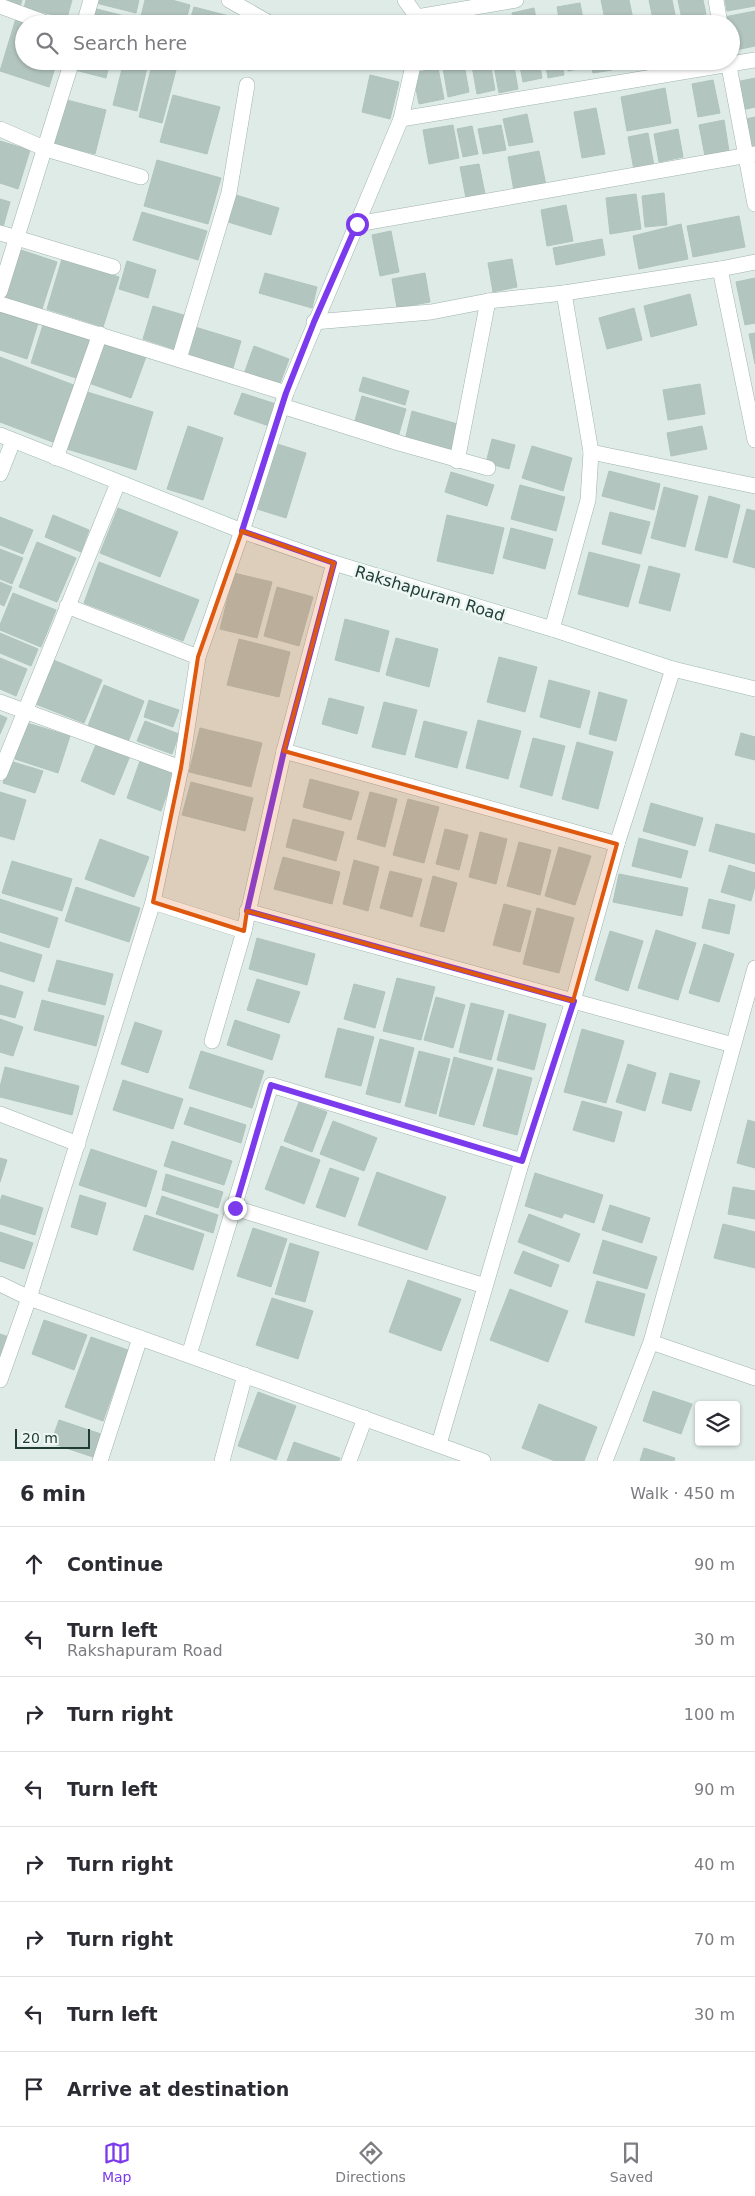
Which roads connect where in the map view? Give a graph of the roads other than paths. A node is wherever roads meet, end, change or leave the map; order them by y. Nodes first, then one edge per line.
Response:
1 (91, 0) edge
2 (229, 0) edge
3 (406, 0) edge
4 (516, 0) edge
5 (716, 0) edge
6 (0, 6) edge
7 (24, 15) edge
8 (87, 15) edge
9 (255, 15) edge
10 (414, 15) edge
11 (442, 15) edge
12 (718, 15) edge
13 (755, 60) edge
14 (740, 61) edge
15 (69, 70) edge
16 (409, 70) edge
17 (683, 70) edge
18 (730, 70) edge
19 (247, 85) dead end
20 (400, 120) junction
21 (0, 129) edge
22 (46, 149) junction
23 (750, 155) edge
24 (141, 177) dead end
25 (755, 204) edge
26 (357, 224) junction
27 (0, 233) edge
28 (18, 238) junction
29 (755, 262) edge
30 (113, 267) dead end
31 (720, 269) junction
32 (0, 290) edge
33 (564, 293) junction
34 (488, 301) junction
35 (0, 304) edge
36 (314, 322) junction
37 (100, 334) junction
38 (179, 360) junction
39 (284, 399) junction
40 (754, 432) edge
41 (7, 438) edge
42 (591, 452) junction
43 (56, 458) junction
44 (457, 460) junction
45 (488, 468) dead end
46 (0, 474) edge
47 (118, 483) junction
48 (755, 486) edge
49 (242, 531) junction
50 (334, 563) junction
51 (67, 606) junction
52 (552, 629) junction
53 (198, 657) junction
54 (673, 669) junction
55 (755, 689) edge
56 (0, 702) edge
57 (24, 712) junction
58 (284, 751) junction
59 (181, 768) junction
60 (0, 773) edge
61 (616, 844) junction
62 (152, 902) junction
63 (247, 911) junction
64 (244, 931) junction
65 (755, 968) edge
66 (574, 1001) junction
67 (212, 1041) dead end
68 (733, 1045) junction
69 (0, 1114) edge
70 (78, 1144) junction
71 (522, 1161) junction
72 (235, 1208) junction
73 (0, 1284) edge
74 (485, 1286) junction
75 (30, 1298) junction
76 (140, 1338) junction
77 (651, 1342) junction
78 (189, 1355) junction
79 (245, 1375) junction
80 (755, 1378) edge
81 (0, 1380) edge
82 (365, 1418) junction
83 (439, 1444) junction
84 (100, 1461) edge
85 (222, 1461) edge
86 (348, 1461) edge
87 (483, 1461) edge
88 (605, 1461) edge

1 - 8 street
2 - 9 street
3 - 10 street
4 - 11 street
5 - 12 street
6 - 7 street
13 - 14 street
15 - 22 street
16 - 20 street
17 - 20 street
18 - 23 street
19 - 38 street
20 - 26 street
21 - 22 street
22 - 24 street
22 - 28 street
23 - 25 street
23 - 26 street
26 - 36 street
27 - 28 street
28 - 30 street
28 - 32 street
29 - 31 street
31 - 33 street
31 - 40 street
33 - 34 street
33 - 42 street
34 - 36 street
34 - 44 street
35 - 37 street
36 - 39 street
37 - 38 street
37 - 43 street
38 - 39 street
39 - 44 street
39 - 49 street
41 - 43 street, Rakshapuram Road
41 - 46 street
42 - 48 street
42 - 52 street
43 - 47 street, Rakshapuram Road
44 - 45 street
47 - 49 street, Rakshapuram Road
47 - 51 street
49 - 50 street, Rakshapuram Road
49 - 53 street
50 - 52 street, Rakshapuram Road
50 - 58 street
51 - 53 street
51 - 57 street
52 - 54 street, Rakshapuram Road
53 - 59 street
54 - 55 street, Rakshapuram Road
54 - 61 street
56 - 57 street
57 - 59 street
57 - 60 street
58 - 61 street
58 - 63 street
59 - 62 street
61 - 66 street
62 - 64 street
62 - 70 street
63 - 64 street
63 - 66 street
64 - 67 street
65 - 68 street
66 - 68 street
66 - 71 street
68 - 77 street
69 - 70 street
70 - 75 street
71 - 72 street
71 - 74 street
72 - 74 street
72 - 78 street
73 - 75 street
74 - 83 street
75 - 76 street
75 - 81 street
76 - 78 street
76 - 84 street
77 - 80 street
77 - 88 street
78 - 79 street
79 - 82 street
79 - 85 street
82 - 83 street
82 - 86 street
83 - 87 street

